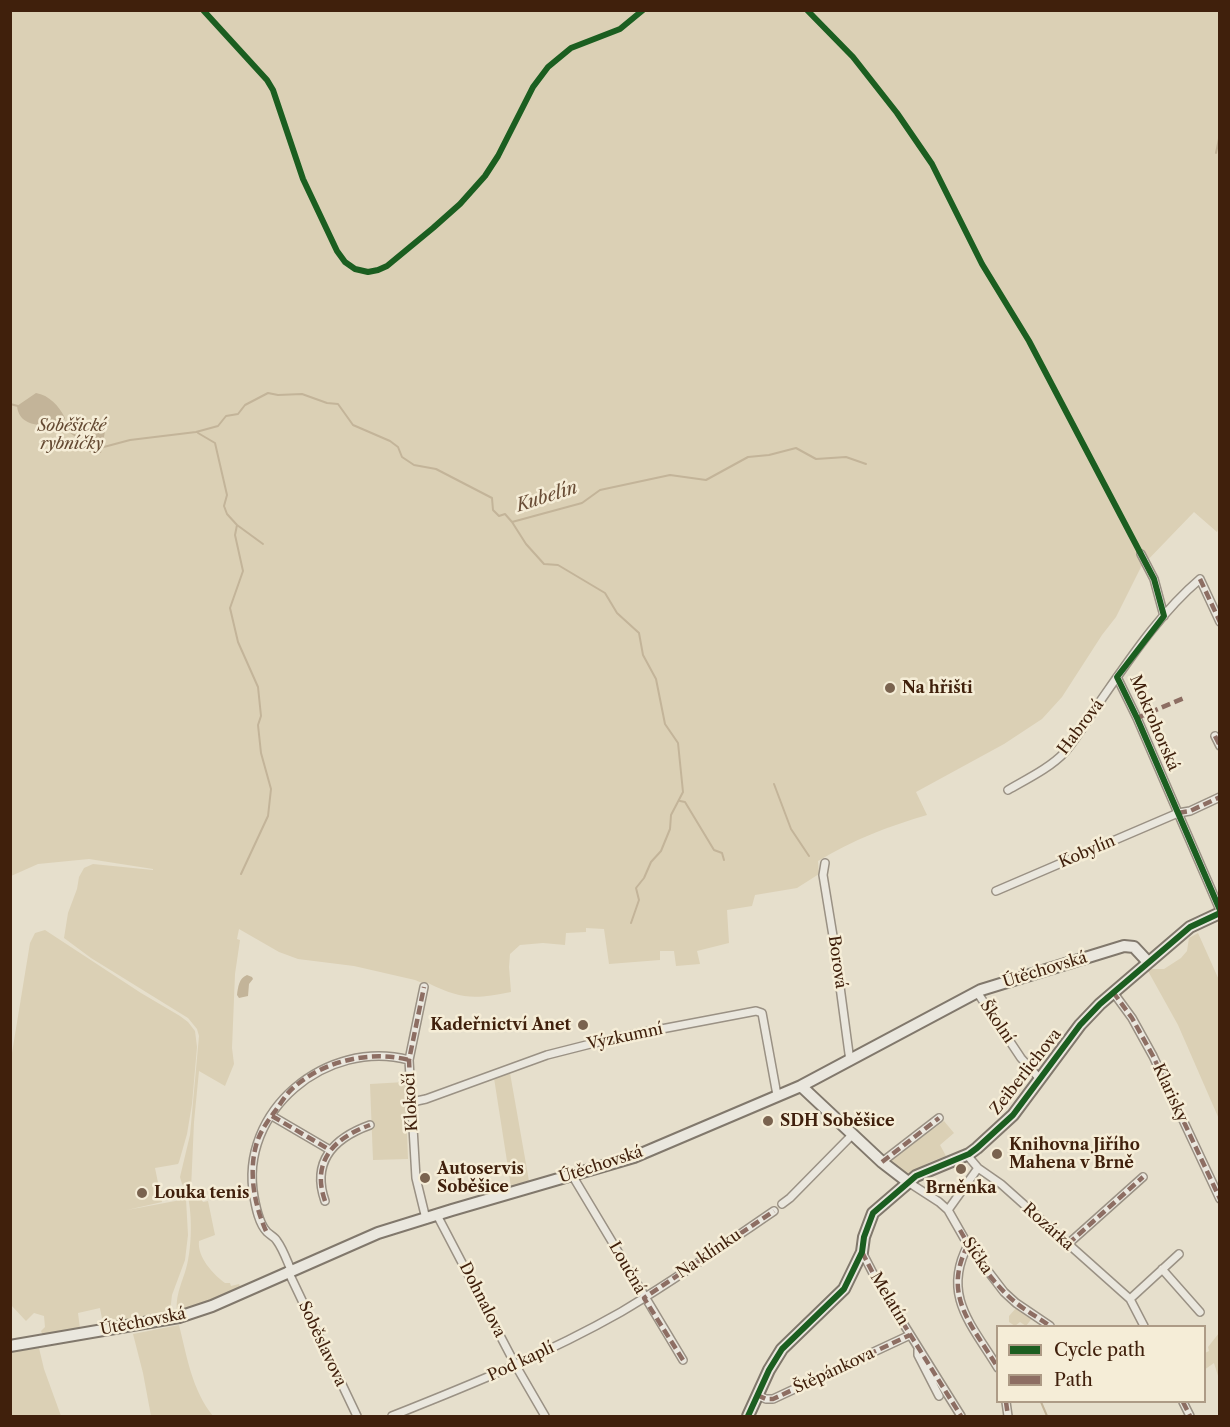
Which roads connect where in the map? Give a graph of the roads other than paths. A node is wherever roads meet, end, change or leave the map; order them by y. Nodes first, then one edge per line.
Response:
1 (1141, 554) dead end
2 (1164, 616) junction
3 (1220, 622) edge
4 (1117, 677) junction
5 (1215, 736) dead end
6 (1220, 746) edge
7 (1008, 790) dead end
8 (1220, 798) edge
9 (1178, 813) junction
10 (825, 863) dead end
11 (996, 891) dead end
12 (1220, 911) edge
13 (1148, 962) junction
14 (424, 987) dead end
15 (977, 992) junction
16 (1113, 992) junction
17 (409, 1060) junction
18 (850, 1061) junction
19 (1040, 1078) junction
20 (801, 1086) junction
21 (777, 1095) junction
22 (412, 1102) junction
23 (272, 1116) junction
24 (939, 1118) dead end
25 (370, 1125) dead end
26 (852, 1135) junction
27 (330, 1150) junction
28 (967, 1155) junction
29 (882, 1162) junction
30 (978, 1168) junction
31 (572, 1175) junction
32 (1143, 1177) dead end
33 (908, 1182) junction
34 (1220, 1199) edge
35 (325, 1201) dead end
36 (782, 1204) dead end
37 (774, 1210) dead end
38 (948, 1210) junction
39 (437, 1215) junction
40 (426, 1219) junction
41 (1068, 1244) junction
42 (968, 1245) junction
43 (862, 1252) junction
44 (1179, 1254) dead end
45 (1162, 1269) junction
46 (289, 1270) junction
47 (644, 1298) junction
48 (1130, 1299) junction
49 (1200, 1312) dead end
50 (1049, 1325) edge
51 (1143, 1325) edge
52 (910, 1335) junction
53 (10, 1346) edge
54 (918, 1346) junction
55 (683, 1360) dead end
56 (996, 1365) edge
57 (516, 1366) junction
58 (757, 1395) junction
59 (939, 1396) dead end
60 (357, 1416) edge
61 (392, 1416) edge
62 (545, 1416) edge
63 (748, 1416) edge
64 (961, 1416) edge

1 - 2 street
2 - 3 street, Mokrohorská
2 - 4 street, Mokrohorská
4 - 7 street, Habrová
4 - 9 street, Mokrohorská
5 - 6 street
8 - 9 street, Kobylín
9 - 11 street, Kobylín
9 - 12 street, Mokrohorská
10 - 18 street, Borová
12 - 13 street, Zeiberlichova
13 - 15 street, Útěchovská
13 - 16 street, Zeiberlichova
14 - 17 street, Klokočí
15 - 18 street, Útěchovská
15 - 19 street, Školní
16 - 19 street, Zeiberlichova
16 - 34 street, Klarisky
17 - 22 street, Klokočí
17 - 23 street, Soběslavova
18 - 20 street, Útěchovská
19 - 28 street, Zeiberlichova
20 - 21 street, Útěchovská
20 - 26 street
21 - 22 street, Výzkumní
21 - 31 street, Útěchovská
22 - 40 street, Klokočí
23 - 27 street
23 - 46 street, Soběslavova
24 - 29 street
25 - 27 street
26 - 29 street
26 - 36 street
27 - 35 street
28 - 30 street, Rozárka
28 - 33 street, Zeiberlichova
29 - 33 street
30 - 38 street
30 - 41 street, Rozárka
31 - 39 street, Útěchovská
31 - 47 street, Loučná
32 - 41 street
33 - 38 street, Síčka
33 - 43 street, Zeiberlichova
37 - 47 street, Na klínku
38 - 42 street, Síčka
39 - 40 street, Útěchovská
39 - 57 street, Dohnalova
40 - 46 street, Útěchovská
41 - 48 street, Rozárka
42 - 50 street, Síčka
42 - 56 street
43 - 52 street, Melatín
43 - 58 street, Zeiberlichova
44 - 45 street
45 - 48 street
45 - 49 street
46 - 53 street, Útěchovská
46 - 60 street, Soběslavova
47 - 55 street, Loučná
47 - 57 street, Pod kaplí
48 - 51 street, Rozárka
52 - 54 street, Melatín
52 - 58 street, Štěpánkova
54 - 59 street, Melatín
54 - 64 street, Melatín
57 - 61 street, Pod kaplí
57 - 62 street, Dohnalova
58 - 63 street, Zeiberlichova

